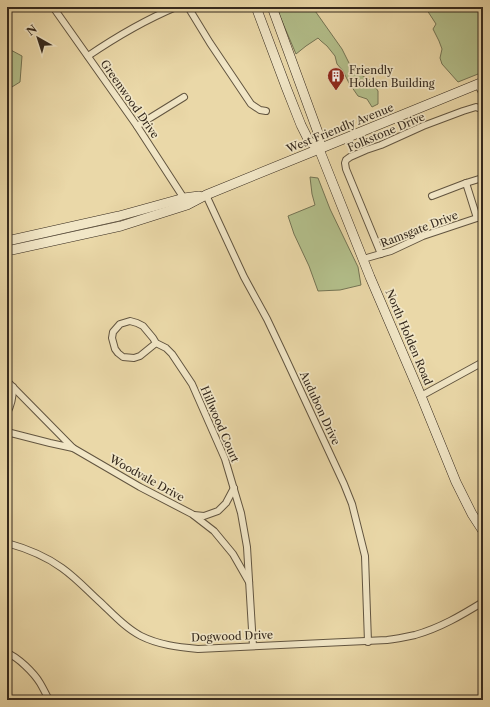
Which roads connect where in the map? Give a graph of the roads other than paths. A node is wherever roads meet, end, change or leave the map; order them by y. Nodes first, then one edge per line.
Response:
1 (53, 7) edge
2 (174, 7) edge
3 (188, 7) edge
4 (256, 7) edge
5 (272, 7) edge
6 (88, 56) junction
7 (480, 84) edge
8 (483, 94) edge
9 (184, 98) dead end
10 (266, 111) dead end
11 (483, 111) edge
12 (137, 126) junction
13 (319, 149) junction
14 (479, 179) dead end
15 (466, 183) junction
16 (206, 195) junction
17 (432, 196) dead end
18 (186, 202) junction
19 (480, 217) edge
20 (7, 241) edge
21 (7, 251) edge
22 (381, 254) junction
23 (363, 259) junction
24 (156, 343) junction
25 (483, 362) edge
26 (7, 381) edge
27 (13, 387) junction
28 (421, 396) junction
29 (7, 413) edge
30 (7, 432) edge
31 (73, 448) junction
32 (234, 488) junction
33 (192, 514) junction
34 (483, 531) edge
35 (7, 543) edge
36 (249, 583) junction
37 (483, 602) edge
38 (368, 642) junction
39 (253, 646) junction
40 (7, 653) edge
41 (49, 700) edge

1 - 6 street, Greenwood Drive
2 - 6 street
3 - 10 street
4 - 13 main road, North Holden Road
5 - 13 main road, North Holden Road
6 - 12 street, Greenwood Drive
7 - 8 street
7 - 13 main road, West Friendly Avenue
9 - 12 street
11 - 22 street, Folkstone Drive
12 - 18 street, Greenwood Drive
13 - 16 main road, West Friendly Avenue
13 - 23 main road, North Holden Road
14 - 15 street
15 - 17 street
15 - 19 street
16 - 18 main road, West Friendly Avenue
16 - 38 street, Audubon Drive
18 - 20 main road, West Friendly Avenue
18 - 21 main road, West Friendly Avenue
19 - 22 street, Ramsgate Drive
22 - 23 street, Ramsgate Drive
23 - 28 main road, North Holden Road
24 - 24 street, Hillwood Court
24 - 32 street, Hillwood Court
25 - 28 street
26 - 27 street
27 - 29 street
27 - 31 street
28 - 34 main road, North Holden Road
30 - 31 street, Woodvale Drive
31 - 33 street, Woodvale Drive
32 - 33 street
32 - 36 street, Hillwood Court
33 - 36 street, Woodvale Drive
35 - 39 street, Dogwood Drive
36 - 39 street, Hillwood Court
37 - 38 street, Dogwood Drive
38 - 39 street, Dogwood Drive
40 - 41 street

